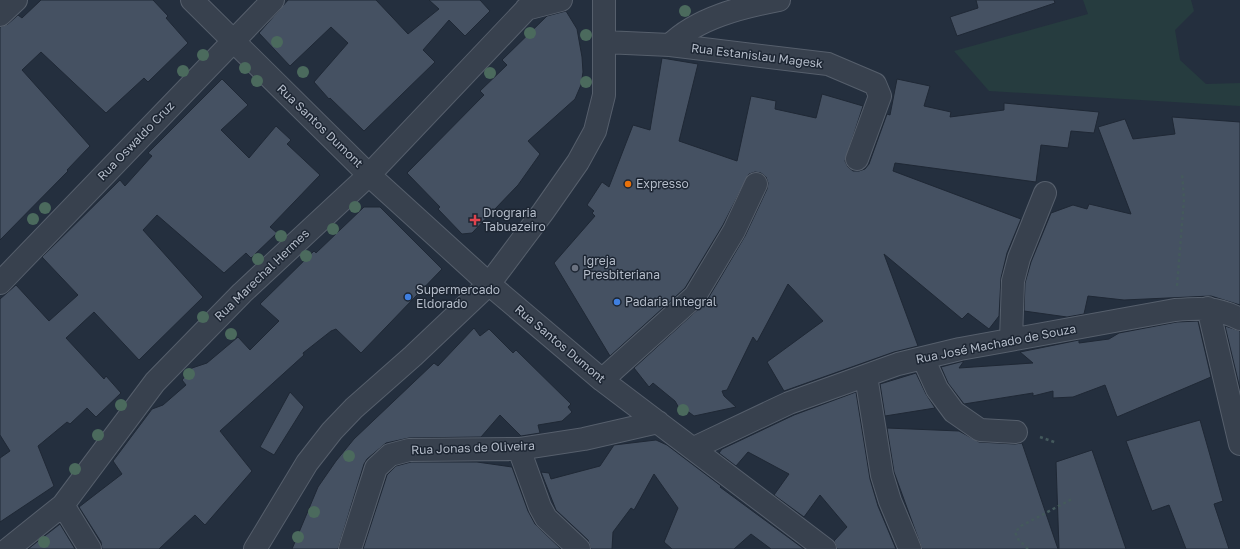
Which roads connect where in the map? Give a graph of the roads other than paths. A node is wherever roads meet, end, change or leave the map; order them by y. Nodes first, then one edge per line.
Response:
1 (16, 0) edge
2 (192, 0) edge
3 (273, 0) edge
4 (561, 0) edge
5 (604, 0) edge
6 (779, 0) edge
7 (531, 4) edge
8 (0, 15) edge
9 (232, 41) junction
10 (604, 42) junction
11 (670, 45) junction
12 (857, 159) dead end
13 (369, 175) junction
14 (756, 184) dead end
15 (1045, 193) dead end
16 (0, 283) edge
17 (489, 284) junction
18 (1208, 308) junction
19 (1240, 319) edge
20 (1011, 339) junction
21 (923, 358) junction
22 (866, 376) junction
23 (602, 380) junction
24 (658, 422) junction
25 (1016, 432) dead end
26 (1240, 444) edge
27 (519, 448) junction
28 (694, 448) junction
29 (63, 505) junction
30 (8, 549) edge
31 (90, 549) edge
32 (255, 549) edge
33 (350, 549) edge
34 (579, 549) edge
35 (825, 549) edge
36 (910, 549) edge

1 - 8 street
2 - 9 street, Rua Santos Dumont
3 - 9 street, Rua Oswaldo Cruz
4 - 7 street, Rua Marechal Hermes
5 - 10 street
6 - 11 street
7 - 13 street, Rua Marechal Hermes
9 - 13 street, Rua Santos Dumont
9 - 16 street, Rua Oswaldo Cruz
10 - 11 street, Rua Estanislau Magesk
10 - 17 street
11 - 12 street, Rua Estanislau Magesk
13 - 17 street, Rua Santos Dumont
13 - 29 street, Rua Marechal Hermes
14 - 23 street
15 - 20 street
17 - 23 street, Rua Santos Dumont
17 - 32 street
18 - 19 street, Rua José Machado de Souza
18 - 20 street, Rua José Machado de Souza
18 - 26 street
20 - 21 street, Rua José Machado de Souza
21 - 22 street, Rua José Machado de Souza
21 - 25 street
22 - 28 street, Rua José Machado de Souza
22 - 36 street
23 - 24 street, Rua Santos Dumont
24 - 27 street, Rua Jonas de Oliveira
24 - 28 street, Rua Santos Dumont
27 - 33 street, Rua Jonas de Oliveira
27 - 34 street
28 - 35 street, Rua Santos Dumont
29 - 30 street, Rua Marechal Hermes
29 - 31 street

